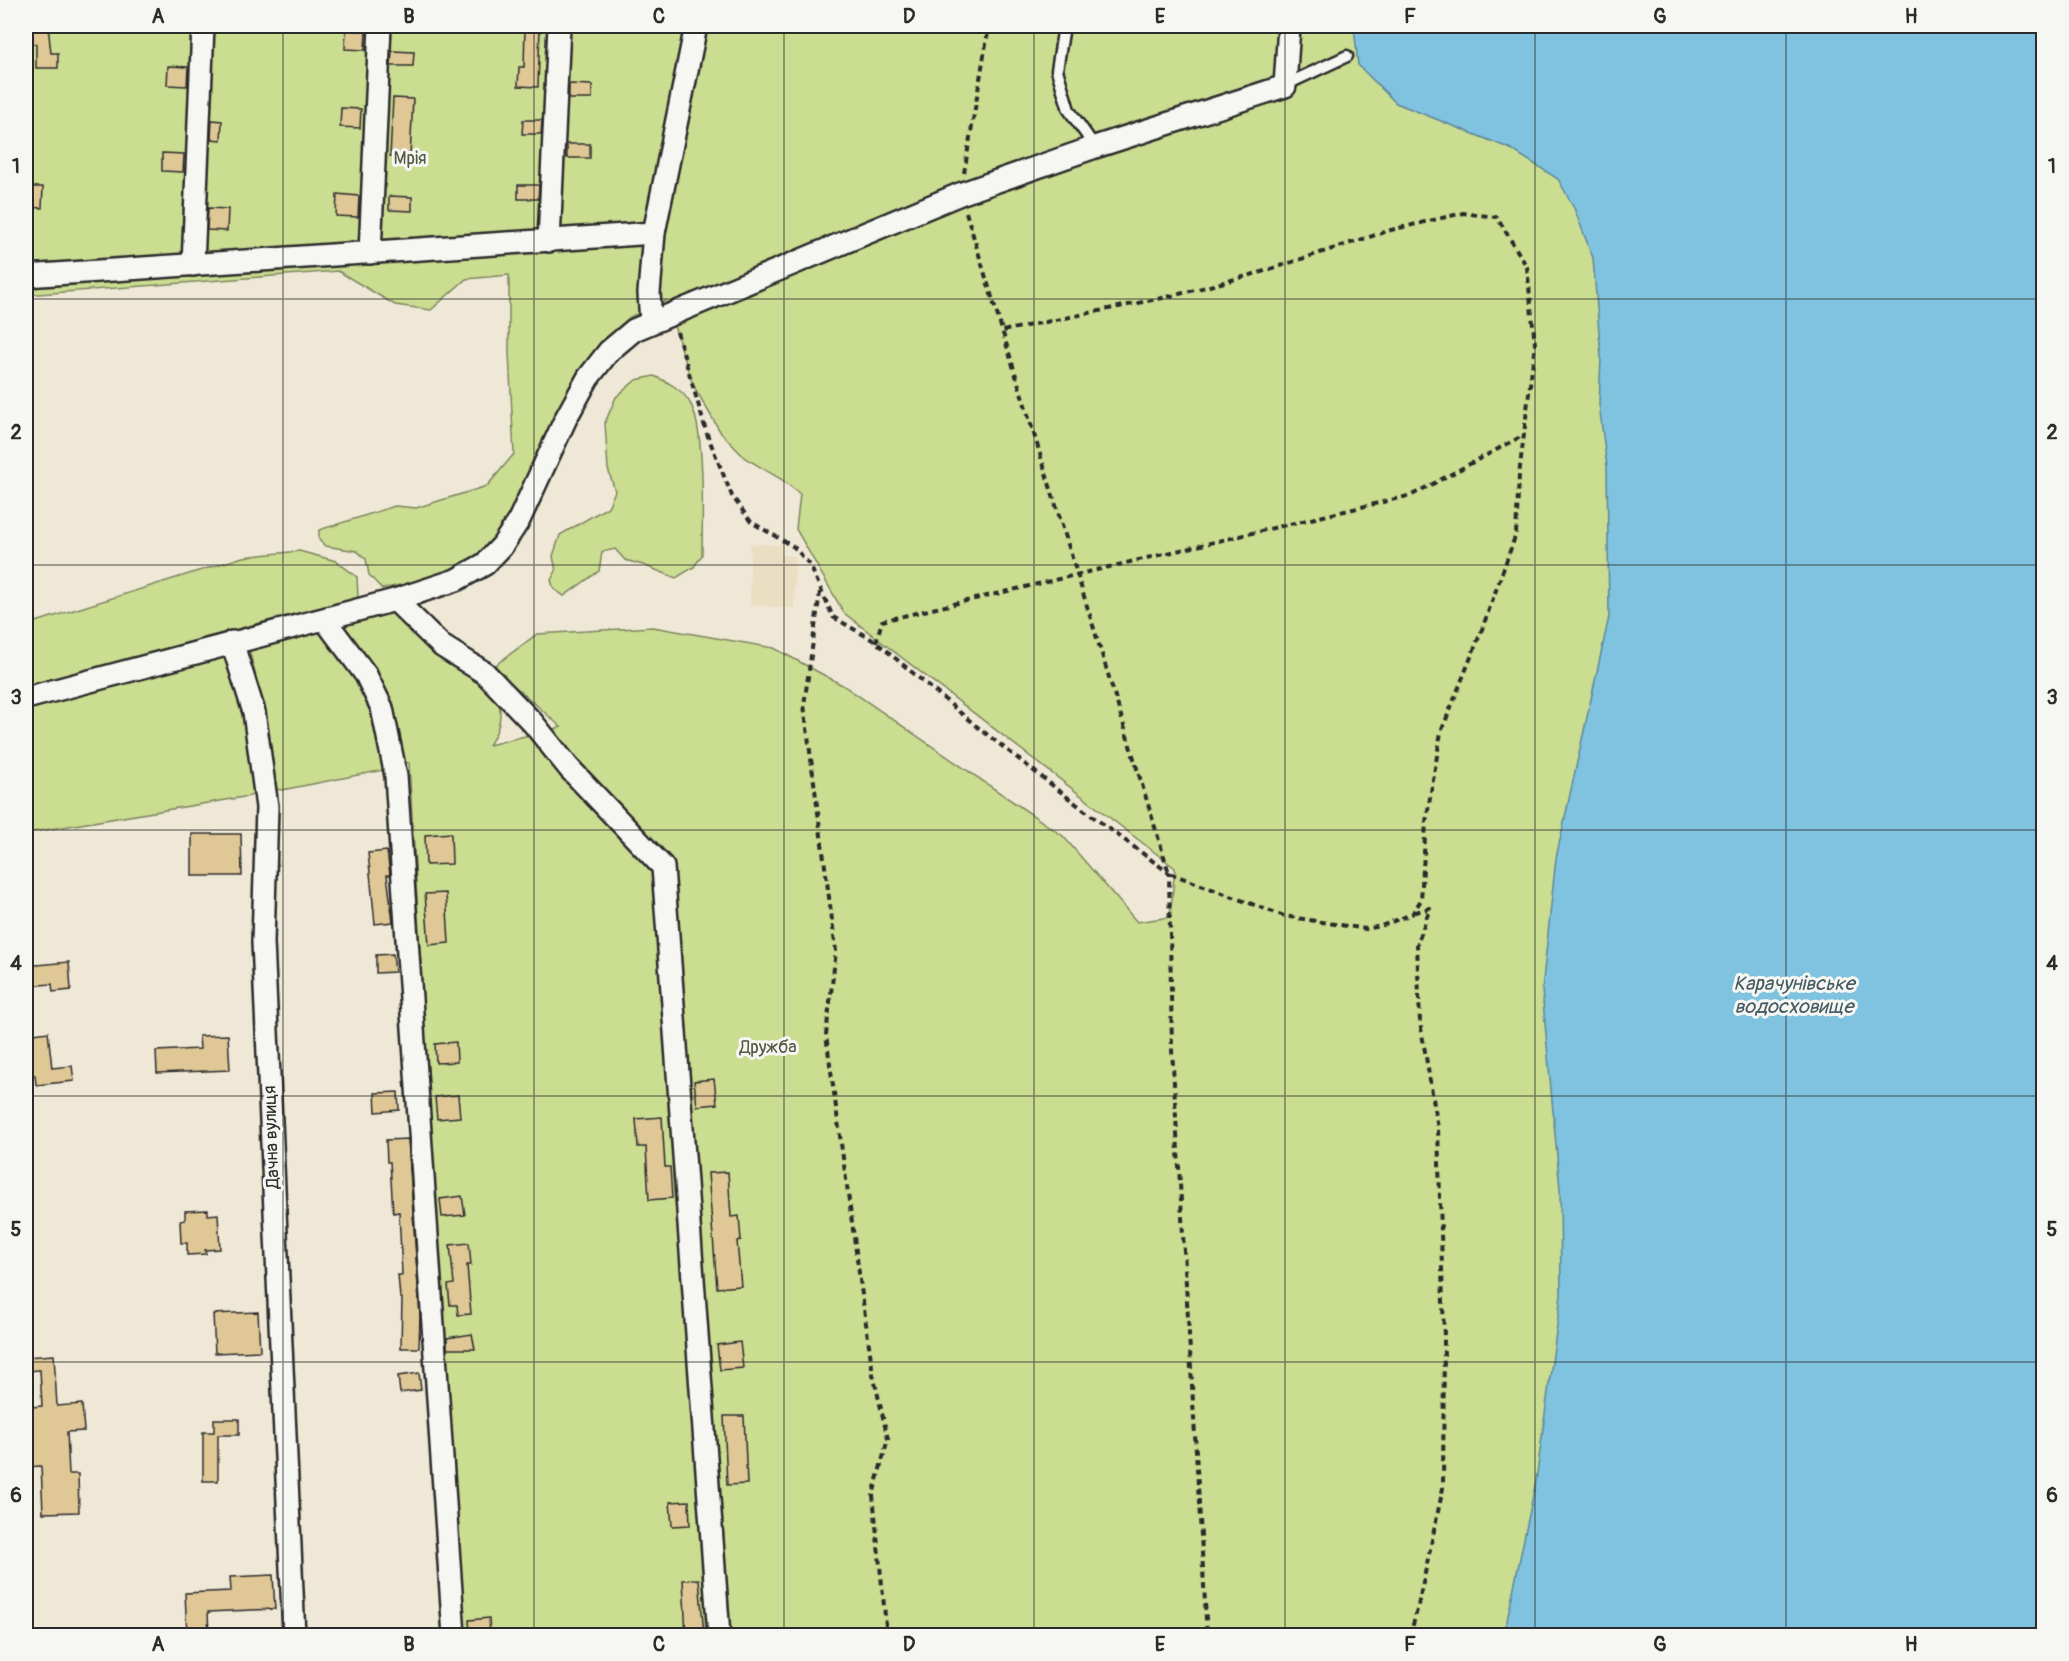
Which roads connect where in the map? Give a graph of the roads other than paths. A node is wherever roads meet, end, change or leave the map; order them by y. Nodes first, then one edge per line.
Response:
1 (203, 26) edge
2 (380, 26) edge
3 (559, 26) edge
4 (696, 26) edge
5 (1065, 26) edge
6 (1289, 26) edge
7 (1347, 56) dead end
8 (1285, 86) junction
9 (1095, 147) junction
10 (654, 233) junction
11 (549, 241) junction
12 (370, 253) junction
13 (193, 265) junction
14 (26, 276) edge
15 (651, 322) junction
16 (395, 600) junction
17 (325, 620) junction
18 (232, 642) junction
19 (26, 698) edge
20 (294, 1635) edge
21 (454, 1635) edge
22 (719, 1635) edge

1 - 13 street
2 - 12 street
3 - 11 street
4 - 10 street
5 - 9 lane
6 - 8 street
7 - 8 lane
8 - 9 street
9 - 15 street
10 - 11 street
10 - 15 street
11 - 12 street
12 - 13 street
13 - 14 street
15 - 16 street
16 - 17 street
16 - 22 street
17 - 18 street
17 - 21 street
18 - 19 street
18 - 20 street, Дачна вулиця

